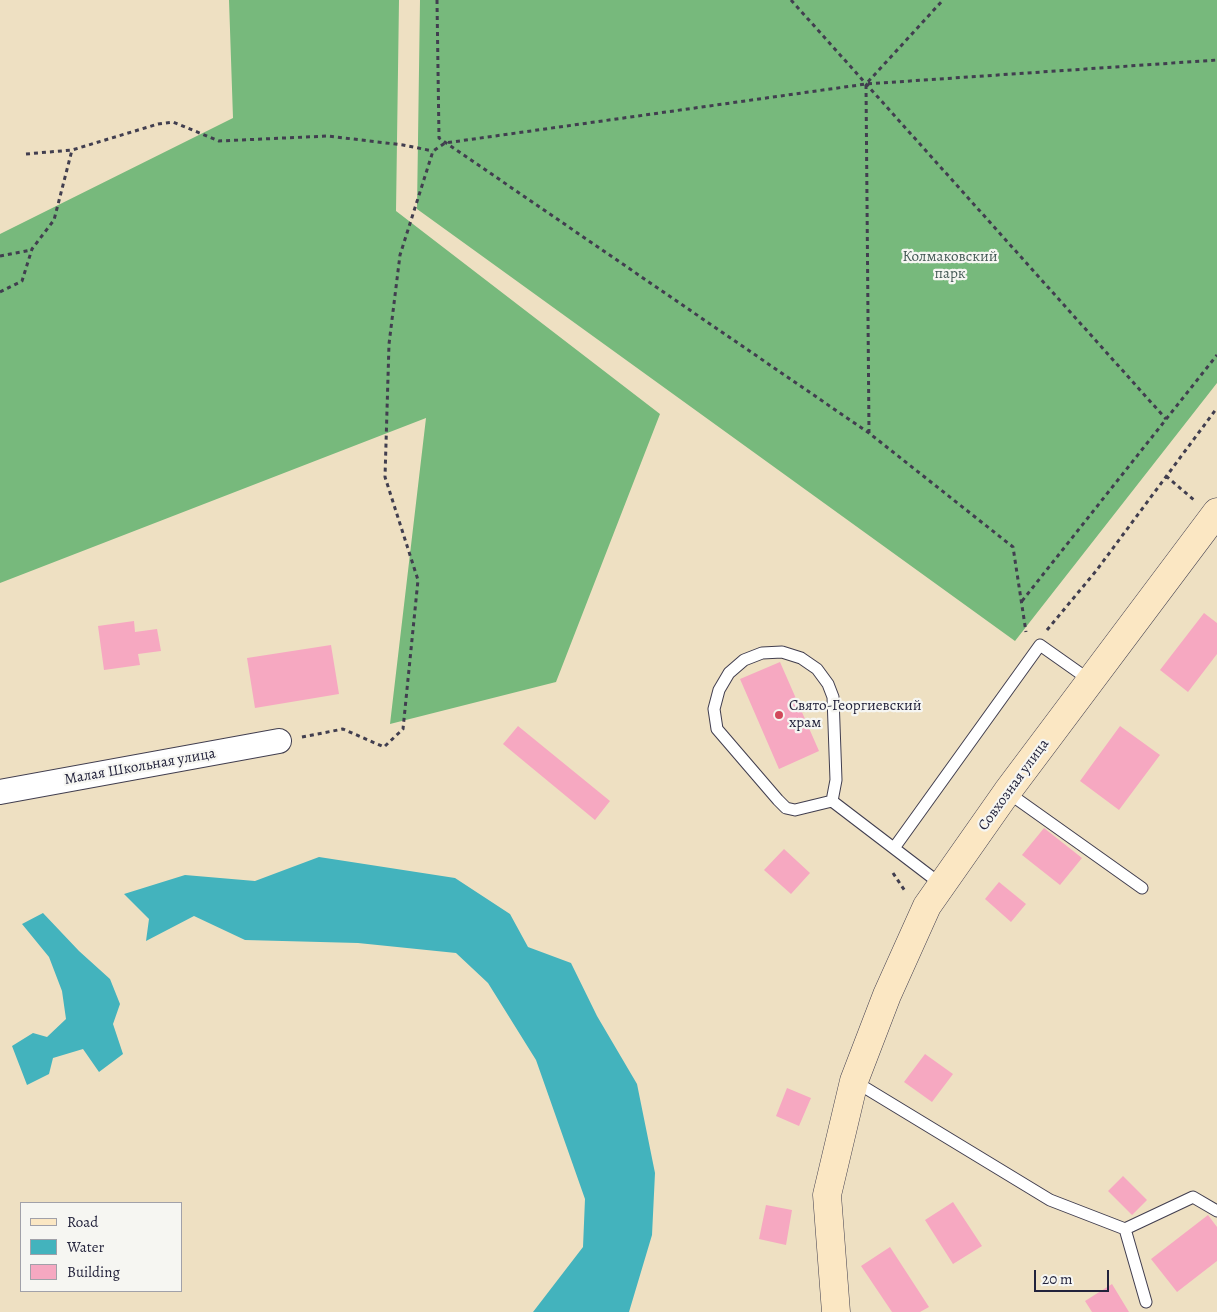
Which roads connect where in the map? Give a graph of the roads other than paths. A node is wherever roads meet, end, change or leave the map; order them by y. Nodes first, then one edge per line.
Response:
1 (1213, 525) edge
2 (1091, 681) junction
3 (279, 741) road end
4 (0, 792) edge
5 (1008, 792) junction
6 (832, 801) junction
7 (894, 848) junction
8 (942, 885) junction
9 (1142, 888) dead end
10 (854, 1081) junction
11 (1217, 1211) edge
12 (1125, 1230) junction
13 (1146, 1302) dead end
14 (836, 1312) edge

1 - 2 street, Совхозная улица
2 - 5 street, Совхозная улица
2 - 7 lane
3 - 4 street, Малая Школьная улица
5 - 8 street, Совхозная улица
5 - 9 lane
6 - 6 lane
6 - 7 lane
7 - 8 lane
8 - 10 street, Совхозная улица
10 - 12 lane
10 - 14 street, Совхозная улица
11 - 12 lane
12 - 13 lane

